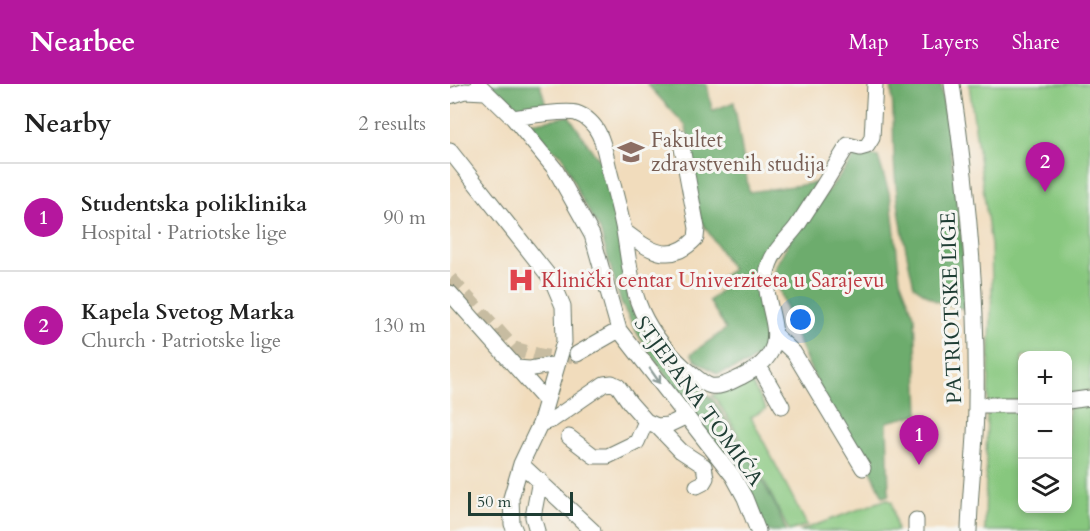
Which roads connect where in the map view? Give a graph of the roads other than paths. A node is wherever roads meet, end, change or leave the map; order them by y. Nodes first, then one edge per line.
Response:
1 (875, 84) edge
2 (952, 84) edge
3 (481, 88) edge
4 (450, 96) edge
5 (513, 118) junction
6 (680, 137) dead end
7 (450, 151) edge
8 (466, 172) junction
9 (450, 175) edge
10 (624, 231) junction
11 (450, 293) edge
12 (619, 330) junction
13 (776, 335) junction
14 (577, 354) tunnel mouth
15 (556, 364) junction
16 (759, 366) junction
17 (517, 368) junction
18 (1090, 398) edge
19 (1072, 400) edge
20 (546, 401) junction
21 (976, 405) junction
22 (1018, 405) edge
23 (782, 406) dead end
24 (687, 416) junction
25 (652, 423) junction
26 (540, 424) junction
27 (569, 437) dead end
28 (521, 464) junction
29 (863, 468) dead end
30 (540, 480) junction
31 (697, 486) dead end
32 (515, 531) edge
33 (537, 531) edge
34 (593, 531) edge
35 (758, 531) edge
36 (969, 531) edge

1 - 13 street
2 - 21 street, PATRIOTSKE LIGE
3 - 4 street
3 - 5 street, STJEPANA TOMIĆA
5 - 10 street
5 - 12 street, STJEPANA TOMIĆA
6 - 10 street
7 - 8 street
8 - 9 street
8 - 15 street
10 - 16 street
11 - 17 street
12 - 14 street
12 -> 24 street, STJEPANA TOMIĆA
13 - 16 street
13 - 29 street
15 - 17 street
15 - 20 street
16 - 23 street
17 - 20 street
18 - 19 street
20 - 26 street
21 - 22 street
21 - 36 street, PATRIOTSKE LIGE
24 - 25 street
24 - 35 street, STJEPANA TOMIĆA
25 - 26 street
25 - 27 street
25 - 31 street
26 - 28 street
28 - 30 street
28 - 32 street
30 - 33 street
30 - 34 street

